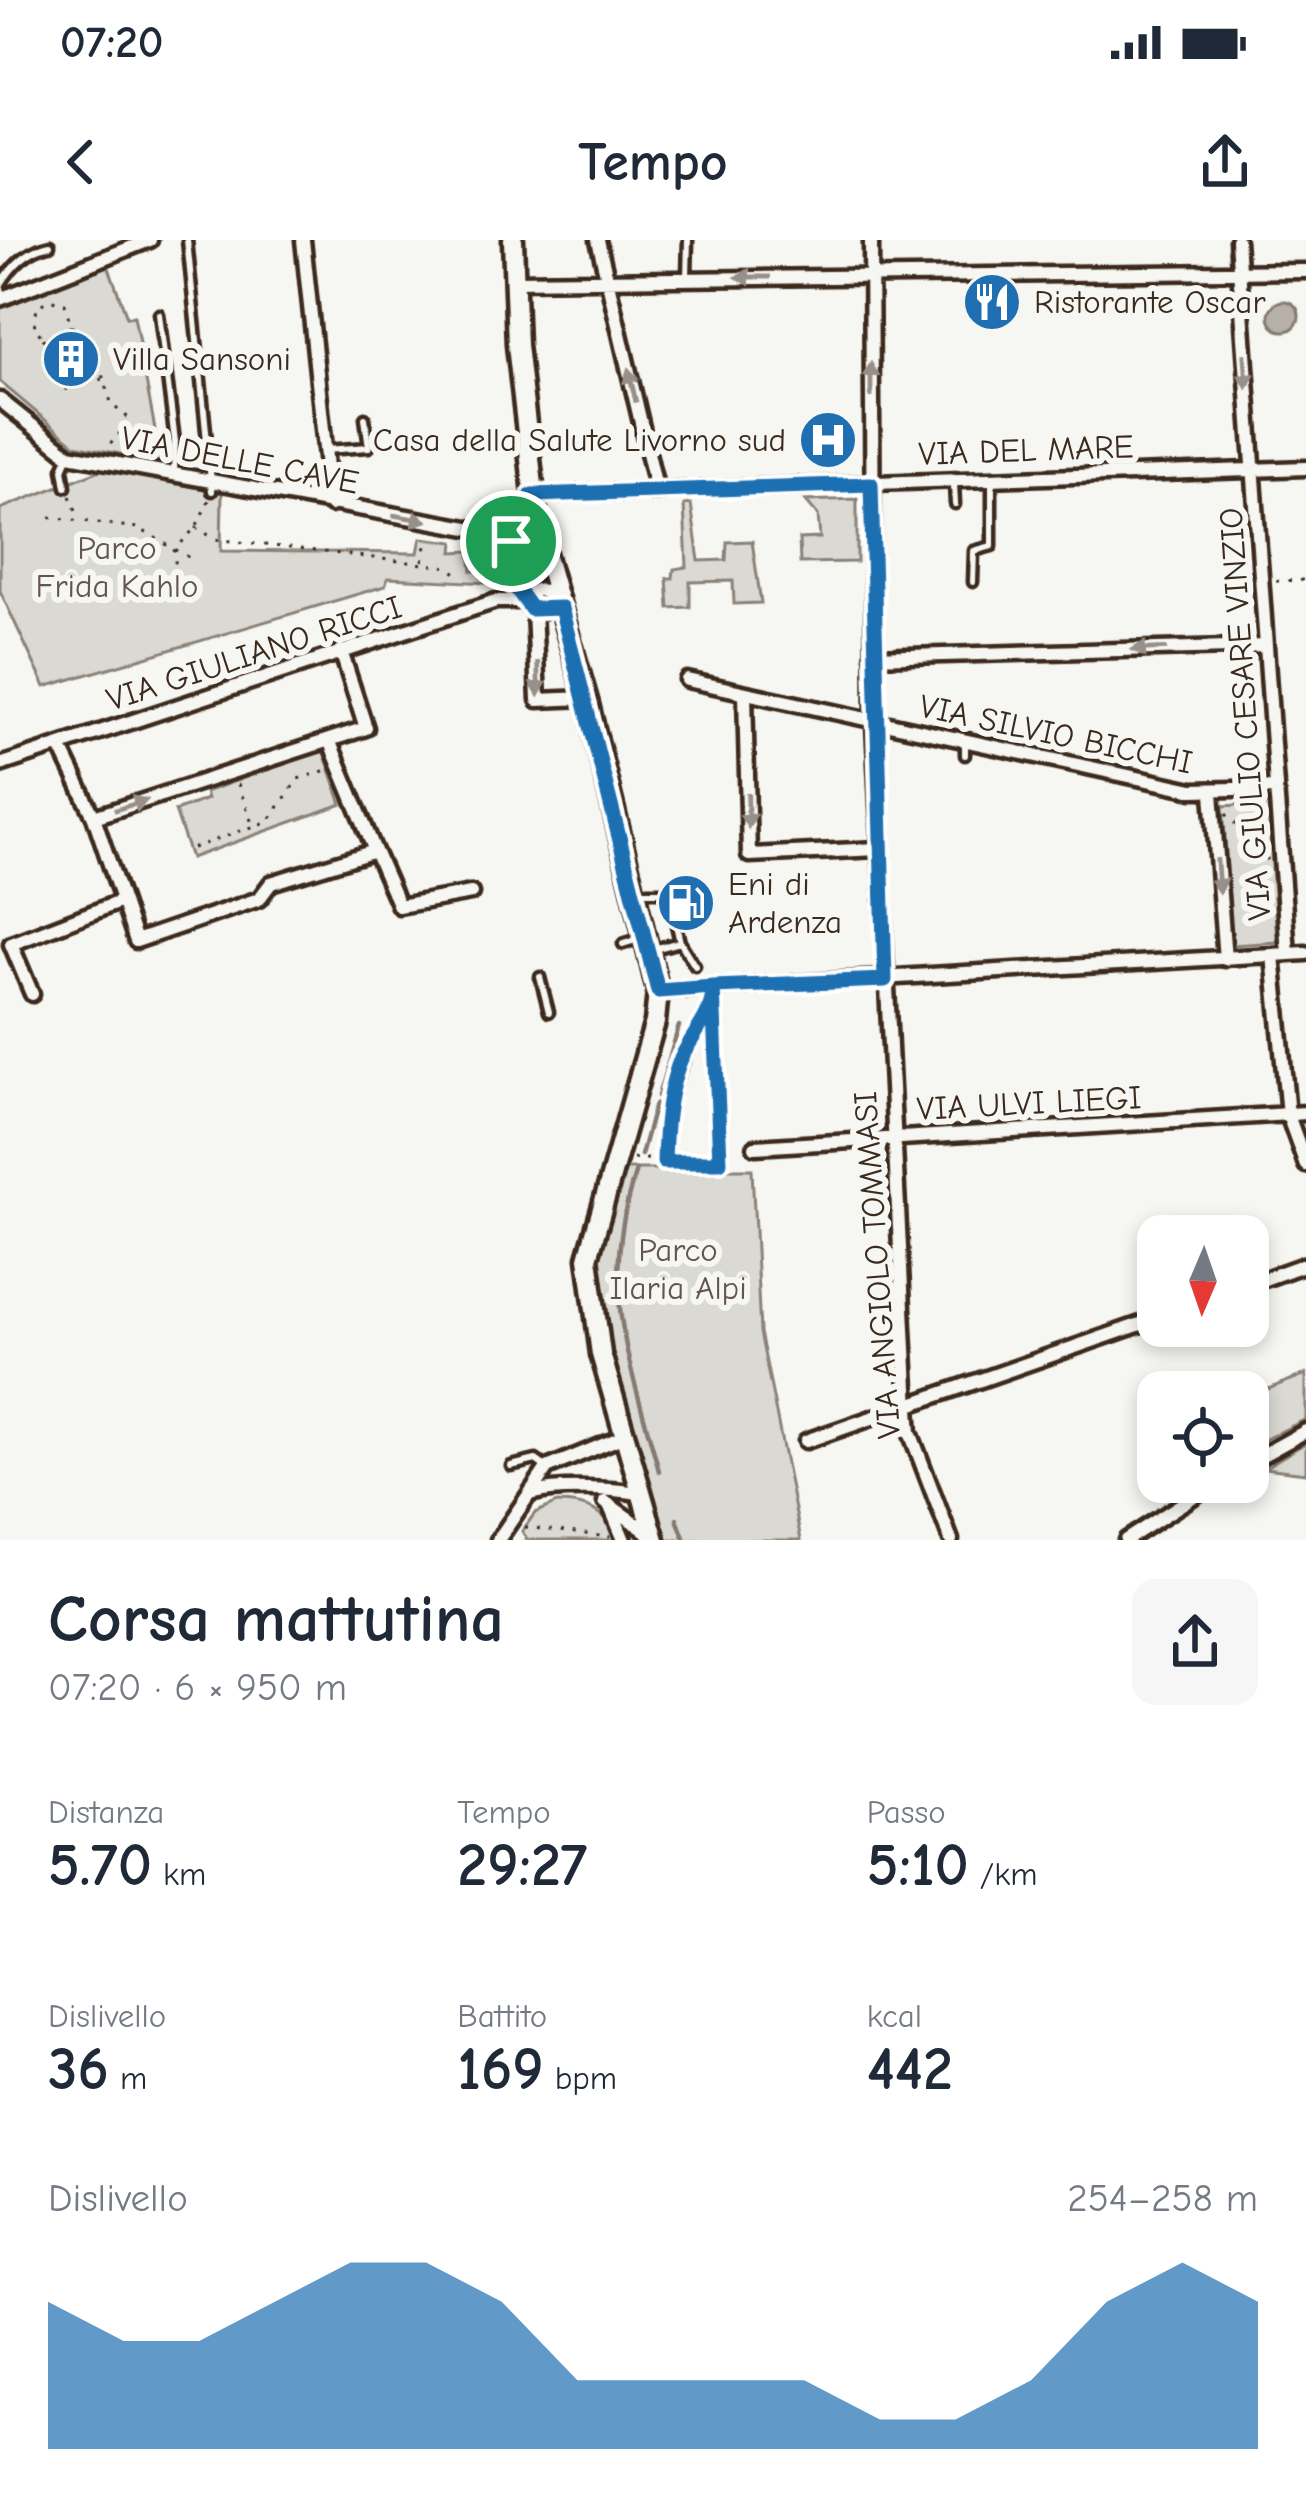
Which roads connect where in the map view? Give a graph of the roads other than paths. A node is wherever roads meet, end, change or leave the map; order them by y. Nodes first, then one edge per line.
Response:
1 (150, 240) edge
2 (187, 240) edge
3 (513, 240) edge
4 (598, 240) edge
5 (688, 240) edge
6 (871, 240) edge
7 (1238, 240) edge
8 (303, 244) edge
9 (50, 245) dead end
10 (319, 247) dead end
11 (1306, 271) edge
12 (1239, 272) junction
13 (687, 277) junction
14 (870, 277) junction
15 (608, 279) junction
16 (514, 280) junction
17 (2, 298) edge
18 (159, 314) dead end
19 (0, 400) edge
20 (365, 418) dead end
21 (326, 450) junction
22 (69, 455) junction
23 (1306, 468) edge
24 (1257, 469) junction
25 (173, 476) junction
26 (992, 479) junction
27 (954, 481) junction
28 (871, 484) junction
29 (66, 487) road end
30 (212, 487) junction
31 (657, 491) junction
32 (532, 495) junction
33 (955, 504) dead end
34 (331, 505) junction
35 (539, 534) junction
36 (515, 540) junction
37 (973, 582) dead end
38 (550, 589) junction
39 (539, 605) junction
40 (1266, 646) junction
41 (341, 651) junction
42 (873, 657) junction
43 (688, 680) dead end
44 (745, 694) junction
45 (587, 701) junction
46 (874, 724) junction
47 (329, 740) junction
48 (60, 746) junction
49 (0, 765) edge
50 (1275, 788) junction
51 (1212, 796) junction
52 (94, 817) junction
53 (879, 850) junction
54 (375, 851) junction
55 (633, 892) junction
56 (471, 893) dead end
57 (122, 901) junction
58 (669, 901) dead end
59 (676, 925) dead end
60 (680, 942) junction
61 (622, 944) dead end
62 (647, 944) junction
63 (1306, 952) edge
64 (1288, 954) junction
65 (1273, 955) junction
66 (1225, 959) junction
67 (695, 966) dead end
68 (540, 977) dead end
69 (885, 980) junction
70 (713, 987) junction
71 (658, 991) junction
72 (32, 994) dead end
73 (713, 1005) junction
74 (549, 1012) dead end
75 (1306, 1113) edge
76 (1288, 1115) junction
77 (893, 1138) junction
78 (755, 1147) dead end
79 (1306, 1165) edge
80 (1306, 1264) edge
81 (1269, 1277) edge
82 (1137, 1326) edge
83 (908, 1409) junction
84 (1306, 1431) edge
85 (622, 1437) junction
86 (806, 1441) dead end
87 (1269, 1451) edge
88 (511, 1466) dead end
89 (547, 1468) junction
90 (534, 1493) junction
91 (639, 1493) junction
92 (591, 1495) junction
93 (605, 1502) junction
94 (1183, 1503) edge
95 (650, 1539) edge
96 (498, 1540) edge
97 (623, 1540) edge
98 (951, 1540) edge
99 (1126, 1540) edge

1 - 17 street
2 - 30 lane
3 - 16 main road
4 - 15 street
5 - 13 lane
6 - 14 street, VIA ANGIOLO TOMMASI
7 - 12 street, VIA GIULIO CESARE VINZIO
8 - 10 lane
8 - 21 street
9 - 17 lane
11 - 12 street
12 - 14 street
12 -> 24 street, VIA GIULIO CESARE VINZIO
14 -> 13 street
13 - 15 street
28 -> 14 street, VIA ANGIOLO TOMMASI
15 - 16 street
31 -> 15 street
16 - 32 main road
18 - 25 lane
19 - 22 street, VIA DELLE CAVE
20 - 21 lane
21 - 34 street
22 - 25 street, VIA DELLE CAVE
22 - 29 lane
23 - 24 street, VIA DEL MARE
24 - 26 street, VIA DEL MARE
24 - 40 street, VIA GIULIO CESARE VINZIO
25 - 30 street, VIA DELLE CAVE
26 - 27 street, VIA DEL MARE
26 - 37 lane
27 - 28 street, VIA DEL MARE
27 - 33 lane
28 - 31 street, VIA DEL MARE
28 - 42 street, VIA ANGIOLO TOMMASI
30 - 34 street, VIA DELLE CAVE
31 - 32 street, VIA DEL MARE
32 - 35 main road
34 -> 36 street, VIA DELLE CAVE
35 - 36 street, VIA DELLE CAVE
35 - 38 main road
36 - 39 street
38 - 39 main road
38 - 39 street, VIA GIULIANO RICCI
39 - 41 street, VIA GIULIANO RICCI
39 - 45 main road
39 -> 45 street
40 -> 42 street
40 - 50 street, VIA GIULIO CESARE VINZIO
41 - 47 street
41 - 48 street, VIA GIULIANO RICCI
42 - 46 street, VIA ANGIOLO TOMMASI
43 - 44 street, VIA SILVIO BICCHI
44 - 46 street, VIA SILVIO BICCHI
44 -> 53 street
45 - 55 main road
46 - 51 street, VIA SILVIO BICCHI
46 - 53 street, VIA ANGIOLO TOMMASI
52 -> 47 street
47 - 54 street
48 - 49 street, VIA GIULIANO RICCI
48 - 52 street
50 - 51 street, VIA SILVIO BICCHI
50 - 64 street, VIA GIULIO CESARE VINZIO
51 -> 66 street
52 - 57 street
53 - 69 street, VIA ANGIOLO TOMMASI
54 - 56 street
54 - 57 street
55 - 58 lane
55 - 62 main road
57 - 72 street
59 - 60 lane
60 - 62 lane
60 - 67 lane
61 - 62 lane
62 - 71 main road
63 - 64 street
64 - 65 street
65 - 66 street
65 - 76 street
66 - 69 street
68 - 74 lane
69 - 70 street
69 - 77 street, VIA ANGIOLO TOMMASI
70 - 71 street
70 - 73 lane
71 - 85 main road
73 - 73 lane
75 - 76 street, VIA ULVI LIEGI
76 - 77 street, VIA ULVI LIEGI
76 - 79 street
77 - 78 street, VIA ULVI LIEGI
77 - 83 street, VIA ANGIOLO TOMMASI
80 - 81 street
82 - 83 street
83 - 86 street
83 - 98 street, VIA ANGIOLO TOMMASI
84 - 87 street
85 - 89 street
85 - 91 main road
88 - 89 lane
89 - 90 street
90 - 92 street
90 - 96 street
91 - 92 street
91 - 95 main road
92 - 93 street
93 - 95 street
93 - 97 street
94 - 99 street

